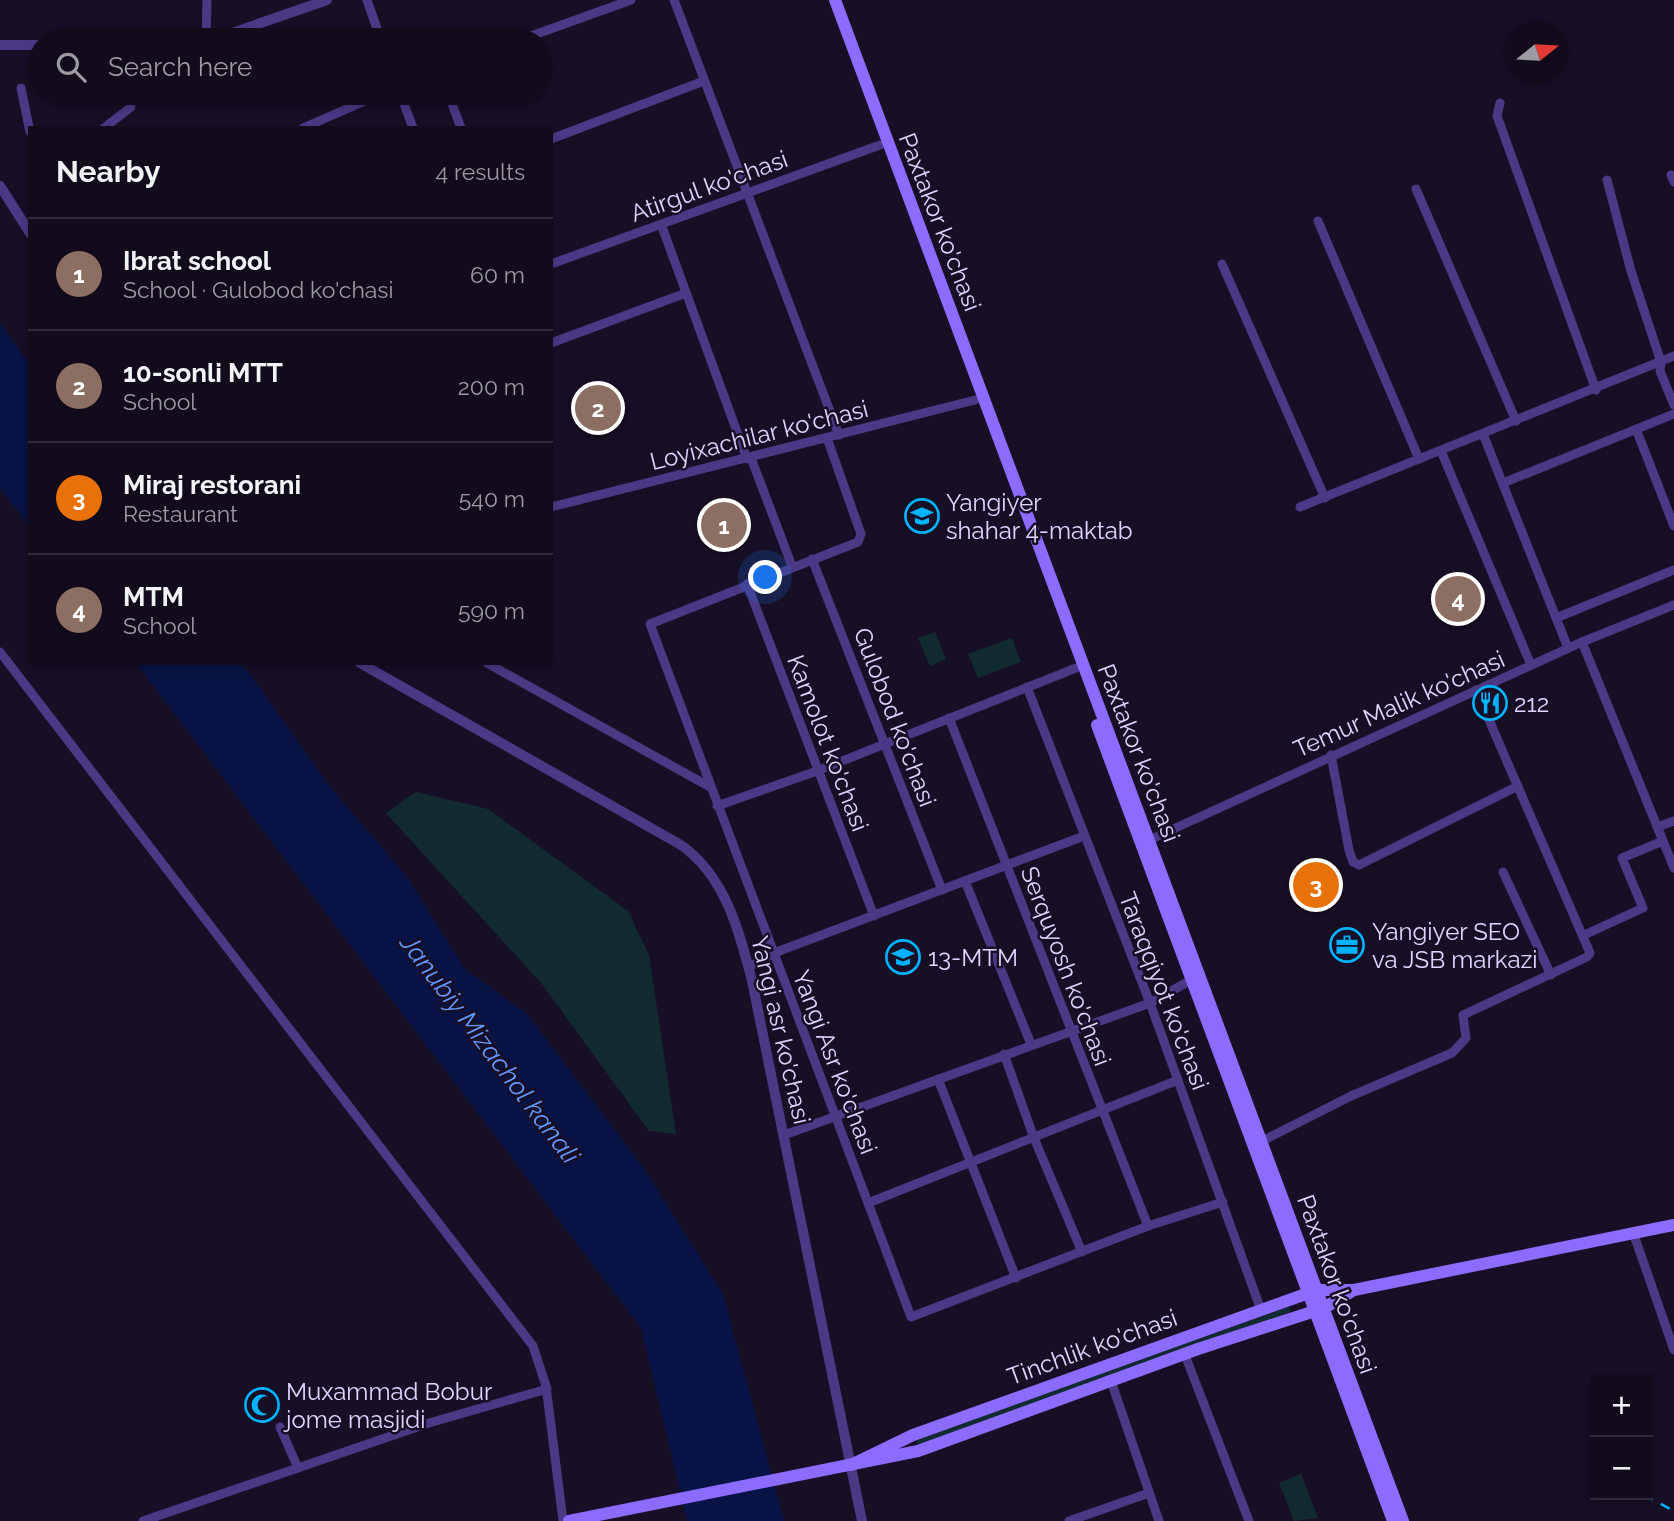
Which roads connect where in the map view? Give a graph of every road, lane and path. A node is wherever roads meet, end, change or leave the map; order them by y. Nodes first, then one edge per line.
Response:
1 (207, 0) edge
2 (327, 0) edge
3 (367, 0) edge
4 (631, 0) edge
5 (674, 0) edge
6 (827, 0) edge
7 (835, 0) edge
8 (208, 28) edge
9 (244, 28) edge
10 (378, 28) edge
11 (553, 28) edge
12 (0, 45) edge
13 (28, 45) edge
14 (704, 81) junction
15 (20, 88) dead end
16 (1500, 103) dead end
17 (356, 105) edge
18 (404, 105) edge
19 (452, 105) edge
20 (131, 107) dead end
21 (29, 126) edge
22 (107, 126) edge
23 (308, 126) edge
24 (412, 126) edge
25 (460, 126) edge
26 (553, 138) edge
27 (880, 145) junction
28 (1607, 180) dead end
29 (0, 186) edge
30 (1416, 189) dead end
31 (747, 193) junction
32 (1318, 221) dead end
33 (661, 224) junction
34 (28, 230) edge
35 (553, 263) edge
36 (1222, 264) dead end
37 (686, 293) junction
38 (553, 342) edge
39 (1674, 356) edge
40 (1661, 362) junction
41 (1596, 390) junction
42 (975, 400) junction
43 (1674, 405) edge
44 (1674, 414) edge
45 (1516, 421) junction
46 (1636, 429) junction
47 (1483, 434) junction
48 (839, 435) junction
49 (827, 438) junction
50 (1441, 451) junction
51 (749, 458) junction
52 (1419, 459) junction
53 (1503, 483) junction
54 (1325, 498) junction
55 (553, 507) edge
56 (1300, 508) dead end
57 (1674, 526) edge
58 (812, 559) junction
59 (792, 566) junction
60 (1674, 570) edge
61 (747, 584) junction
62 (1674, 605) edge
63 (1556, 618) junction
64 (1582, 642) junction
65 (1568, 648) junction
66 (0, 652) edge
67 (364, 665) edge
68 (491, 665) edge
69 (1531, 665) junction
70 (1076, 668) junction
71 (1027, 687) junction
72 (1476, 690) junction
73 (949, 718) junction
74 (884, 744) junction
75 (1331, 755) junction
76 (817, 771) junction
77 (1518, 786) junction
78 (710, 788) junction
79 (717, 806) junction
80 (1674, 821) edge
81 (1657, 827) junction
82 (1084, 836) junction
83 (1663, 841) junction
84 (1146, 842) junction
85 (1006, 864) junction
86 (1674, 868) edge
87 (1503, 872) dead end
88 (965, 881) junction
89 (942, 890) junction
90 (874, 916) junction
91 (1584, 935) junction
92 (774, 953) junction
93 (749, 967) junction
94 (1551, 975) junction
95 (1191, 981) junction
96 (1150, 1003) junction
97 (1071, 1030) junction
98 (1031, 1044) junction
99 (1004, 1054) junction
100 (938, 1079) junction
101 (1178, 1080) junction
102 (1102, 1110) junction
103 (835, 1118) junction
104 (784, 1135) junction
105 (1034, 1138) junction
106 (1262, 1141) junction
107 (971, 1163) junction
108 (1223, 1202) junction
109 (868, 1203) junction
110 (1674, 1225) edge
111 (1148, 1226) junction
112 (1634, 1235) junction
113 (1082, 1252) junction
114 (1016, 1278) junction
115 (1354, 1290) junction
116 (1313, 1292) junction
117 (1261, 1310) junction
118 (1319, 1310) junction
119 (1674, 1350) edge
120 (1185, 1355) junction
121 (1111, 1381) junction
122 (547, 1389) junction
123 (281, 1427) dead end
124 (851, 1465) junction
125 (298, 1468) junction
126 (1149, 1493) junction
127 (143, 1521) edge
128 (563, 1521) edge
129 (569, 1521) edge
130 (862, 1521) edge
131 (1069, 1521) edge
132 (1159, 1521) edge
133 (1250, 1521) edge
134 (1394, 1521) edge
135 (1403, 1521) edge

1 - 8 street
2 - 9 street
3 - 10 street
4 - 11 street
5 - 14 street
6 - 27 main road, Paxtakor ko'chasi
7 - 84 main road, Paxtakor ko'chasi
12 - 13 street
14 - 26 street
14 - 31 street
15 - 21 street
16 - 41 street
17 - 23 street
18 - 24 street
19 - 25 street
20 - 22 street
27 - 31 street, Atirgul ko'chasi
27 - 42 main road, Paxtakor ko'chasi
28 - 40 street
29 - 34 street
30 - 45 street
31 - 33 street, Atirgul ko'chasi
31 - 48 street
32 - 52 street
33 - 35 street, Atirgul ko'chasi
33 - 37 street
36 - 54 street
37 - 38 street
37 - 51 street
39 - 40 street
40 - 41 street
40 - 43 street
41 - 45 street
42 - 48 street, Loyixachilar ko'chasi
42 - 70 main road, Paxtakor ko'chasi
44 - 46 street
45 - 47 street
46 - 53 street
46 - 57 street
47 - 50 street
47 - 53 street
48 - 49 street, Loyixachilar ko'chasi
49 - 51 street, Loyixachilar ko'chasi
49 - 58 street
50 - 52 street
50 - 69 street
51 - 55 street, Loyixachilar ko'chasi
51 - 59 street
52 - 54 street
53 - 63 street
54 - 56 street
58 - 59 street
58 - 74 street, Gulobod ko'chasi
59 - 61 street
60 - 63 street
61 - 76 street, Kamolot ko'chasi
61 - 78 street, Yangi Asr ko'chasi
62 - 64 street, Temur Malik ko'chasi
63 - 65 street
64 - 65 street, Temur Malik ko'chasi
64 - 81 street
65 - 69 street, Temur Malik ko'chasi
66 - 122 street
67 - 93 street, Yangi asr ko'chasi
68 - 78 street
69 - 72 street, Temur Malik ko'chasi
70 - 71 street
70 - 84 main road, Paxtakor ko'chasi
71 - 73 street
71 - 82 street, Taraqqiyot ko'chasi
72 - 75 street, Temur Malik ko'chasi
72 - 77 street
73 - 74 street
73 - 85 street, Serquyosh ko'chasi
74 - 76 street
74 - 89 street, Gulobod ko'chasi
75 - 77 street
75 - 84 street, Temur Malik ko'chasi
76 - 79 street
76 - 90 street, Kamolot ko'chasi
77 - 91 street
78 - 79 street, Yangi Asr ko'chasi
79 - 92 street, Yangi Asr ko'chasi
80 - 81 street
81 - 83 street
82 - 85 street
82 - 96 street, Taraqqiyot ko'chasi
83 - 86 street
83 - 91 street
84 - 95 main road, Paxtakor ko'chasi
84 - 106 main road, Paxtakor ko'chasi
85 - 88 street
85 - 97 street, Serquyosh ko'chasi
87 - 94 street
88 - 89 street
88 - 98 street
89 - 90 street
90 - 92 street
91 - 94 street
92 - 93 street
92 - 103 street, Yangi Asr ko'chasi
93 - 104 street, Yangi asr ko'chasi
94 - 106 street
95 - 96 street
95 - 116 main road, Paxtakor ko'chasi
96 - 97 street
96 - 101 street, Taraqqiyot ko'chasi
97 - 98 street
97 - 102 street, Serquyosh ko'chasi
98 - 99 street
99 - 100 street
99 - 105 street
100 - 103 street
100 - 107 street
101 - 102 street
101 - 108 street, Taraqqiyot ko'chasi
102 - 105 street
102 - 111 street, Serquyosh ko'chasi
103 - 104 street
103 - 109 street, Yangi Asr ko'chasi
104 - 124 street, Yangi asr ko'chasi
105 - 107 street
105 - 113 street
106 - 116 main road, Paxtakor ko'chasi
107 - 109 street
107 - 114 street
108 - 111 street
108 - 117 street, Taraqqiyot ko'chasi
109 - 114 street, Yangi Asr ko'chasi
110 - 112 main road, Tinchlik ko'chasi
111 - 113 street
112 - 115 main road, Tinchlik ko'chasi
112 - 119 street
113 - 114 street
115 - 116 main road, Tinchlik ko'chasi
115 - 118 main road, Tinchlik ko'chasi
116 - 117 main road, Tinchlik ko'chasi
116 - 118 main road, Paxtakor ko'chasi
117 - 124 main road, Tinchlik ko'chasi
118 - 120 main road, Tinchlik ko'chasi
118 - 134 main road, Paxtakor ko'chasi
118 - 135 main road, Paxtakor ko'chasi
120 - 121 main road, Tinchlik ko'chasi
120 - 133 street
121 - 124 main road, Tinchlik ko'chasi
121 - 126 street
122 - 125 street
122 - 128 street
123 - 125 street
124 - 129 main road, Tinchlik ko'chasi
124 - 130 street, Yangi asr ko'chasi
125 - 127 street
126 - 131 street
126 - 132 street

